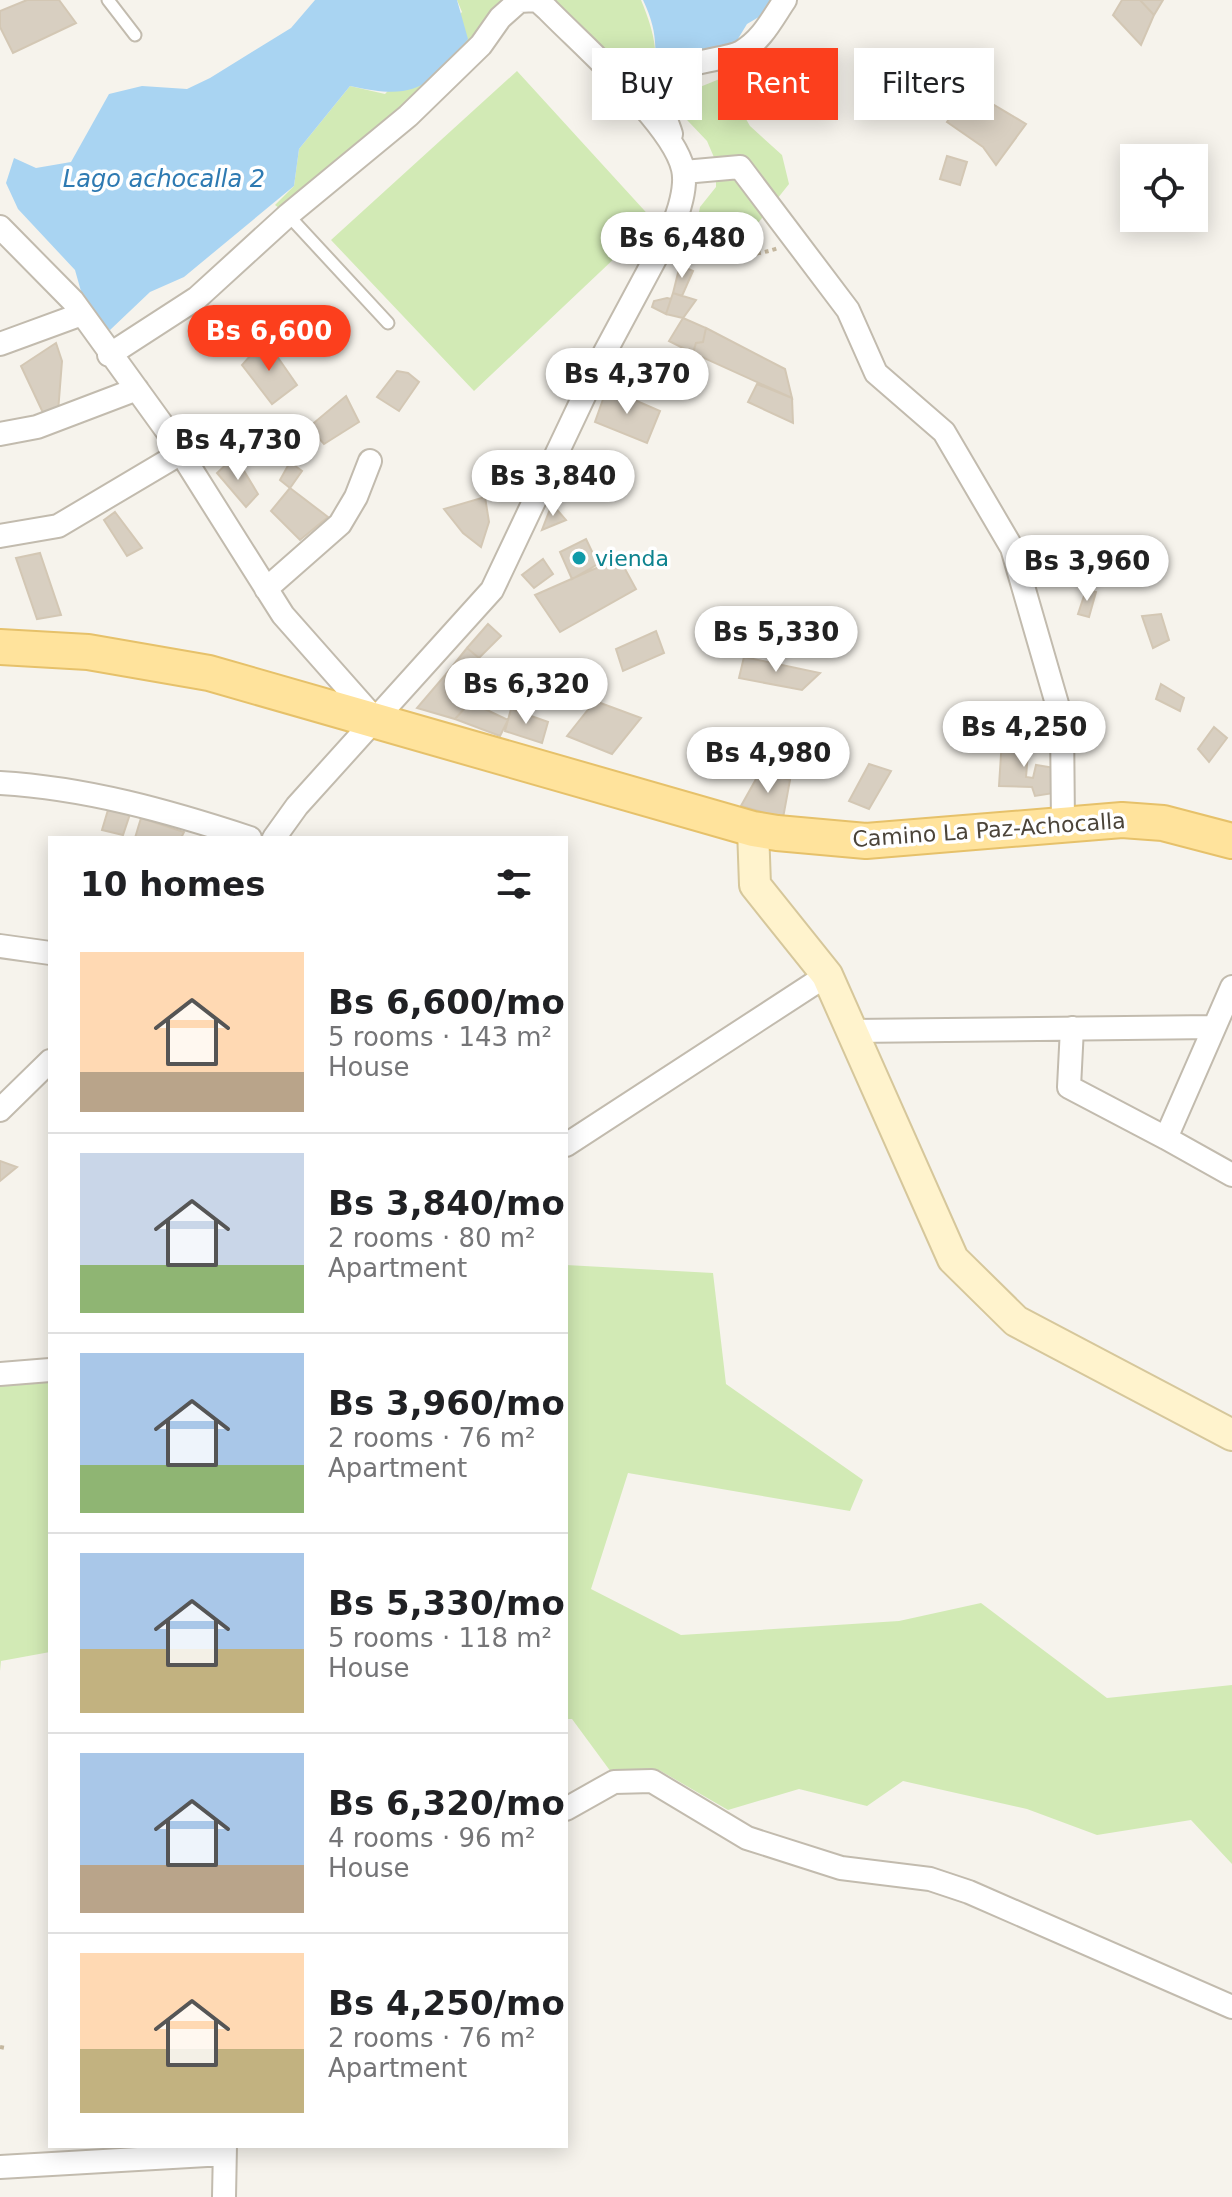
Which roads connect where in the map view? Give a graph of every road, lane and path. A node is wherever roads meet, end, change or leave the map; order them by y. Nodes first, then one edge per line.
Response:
1 (108, 0) edge
2 (785, 0) edge
3 (135, 35) dead end
4 (674, 143) junction
5 (684, 172) junction
6 (288, 215) junction
7 (0, 227) edge
8 (671, 229) junction
9 (791, 243) dead end
10 (10, 250) edge
11 (82, 314) junction
12 (388, 323) dead end
13 (0, 344) edge
14 (109, 355) junction
15 (137, 389) junction
16 (0, 434) edge
17 (181, 453) junction
18 (370, 461) dead end
19 (0, 536) edge
20 (266, 589) junction
21 (0, 647) edge
22 (375, 720) junction
23 (0, 783) edge
24 (1063, 824) junction
25 (753, 829) junction
26 (244, 836) edge
27 (275, 836) edge
28 (1232, 841) edge
29 (0, 946) edge
30 (48, 953) edge
31 (827, 975) junction
32 (1232, 987) edge
33 (1214, 1027) junction
34 (1072, 1028) junction
35 (852, 1031) junction
36 (48, 1063) edge
37 (0, 1110) edge
38 (1166, 1138) junction
39 (568, 1144) edge
40 (1232, 1175) edge
41 (48, 1370) edge
42 (0, 1374) edge
43 (1232, 1435) edge
44 (568, 1808) edge
45 (1232, 2007) edge
46 (225, 2150) edge
47 (0, 2167) edge
48 (224, 2197) edge

1 - 3 lane
2 - 4 street
4 - 5 street
4 - 6 street
5 - 8 street
5 - 24 street
6 - 12 lane
6 - 14 street
7 - 10 street
8 - 9 path
8 - 22 street
10 - 11 street
11 - 13 street
11 - 14 street
14 - 15 street
15 - 16 street
15 - 17 street
17 - 19 street
17 - 20 street
18 - 20 street
20 - 22 street
21 - 22 main road, Camino La Paz-Achocalla
22 - 25 main road, Camino La Paz-Achocalla
22 - 27 street
23 - 26 street
24 - 25 main road, Camino La Paz-Achocalla
24 - 28 main road, Camino La Paz-Achocalla
25 - 31 main road
29 - 30 street
31 - 35 main road
31 - 39 street
32 - 33 street
33 - 34 street
33 - 38 street
34 - 35 street
34 - 38 street
35 - 43 main road
36 - 37 street
38 - 40 street
41 - 42 street
44 - 45 street
46 - 47 street
46 - 48 street

